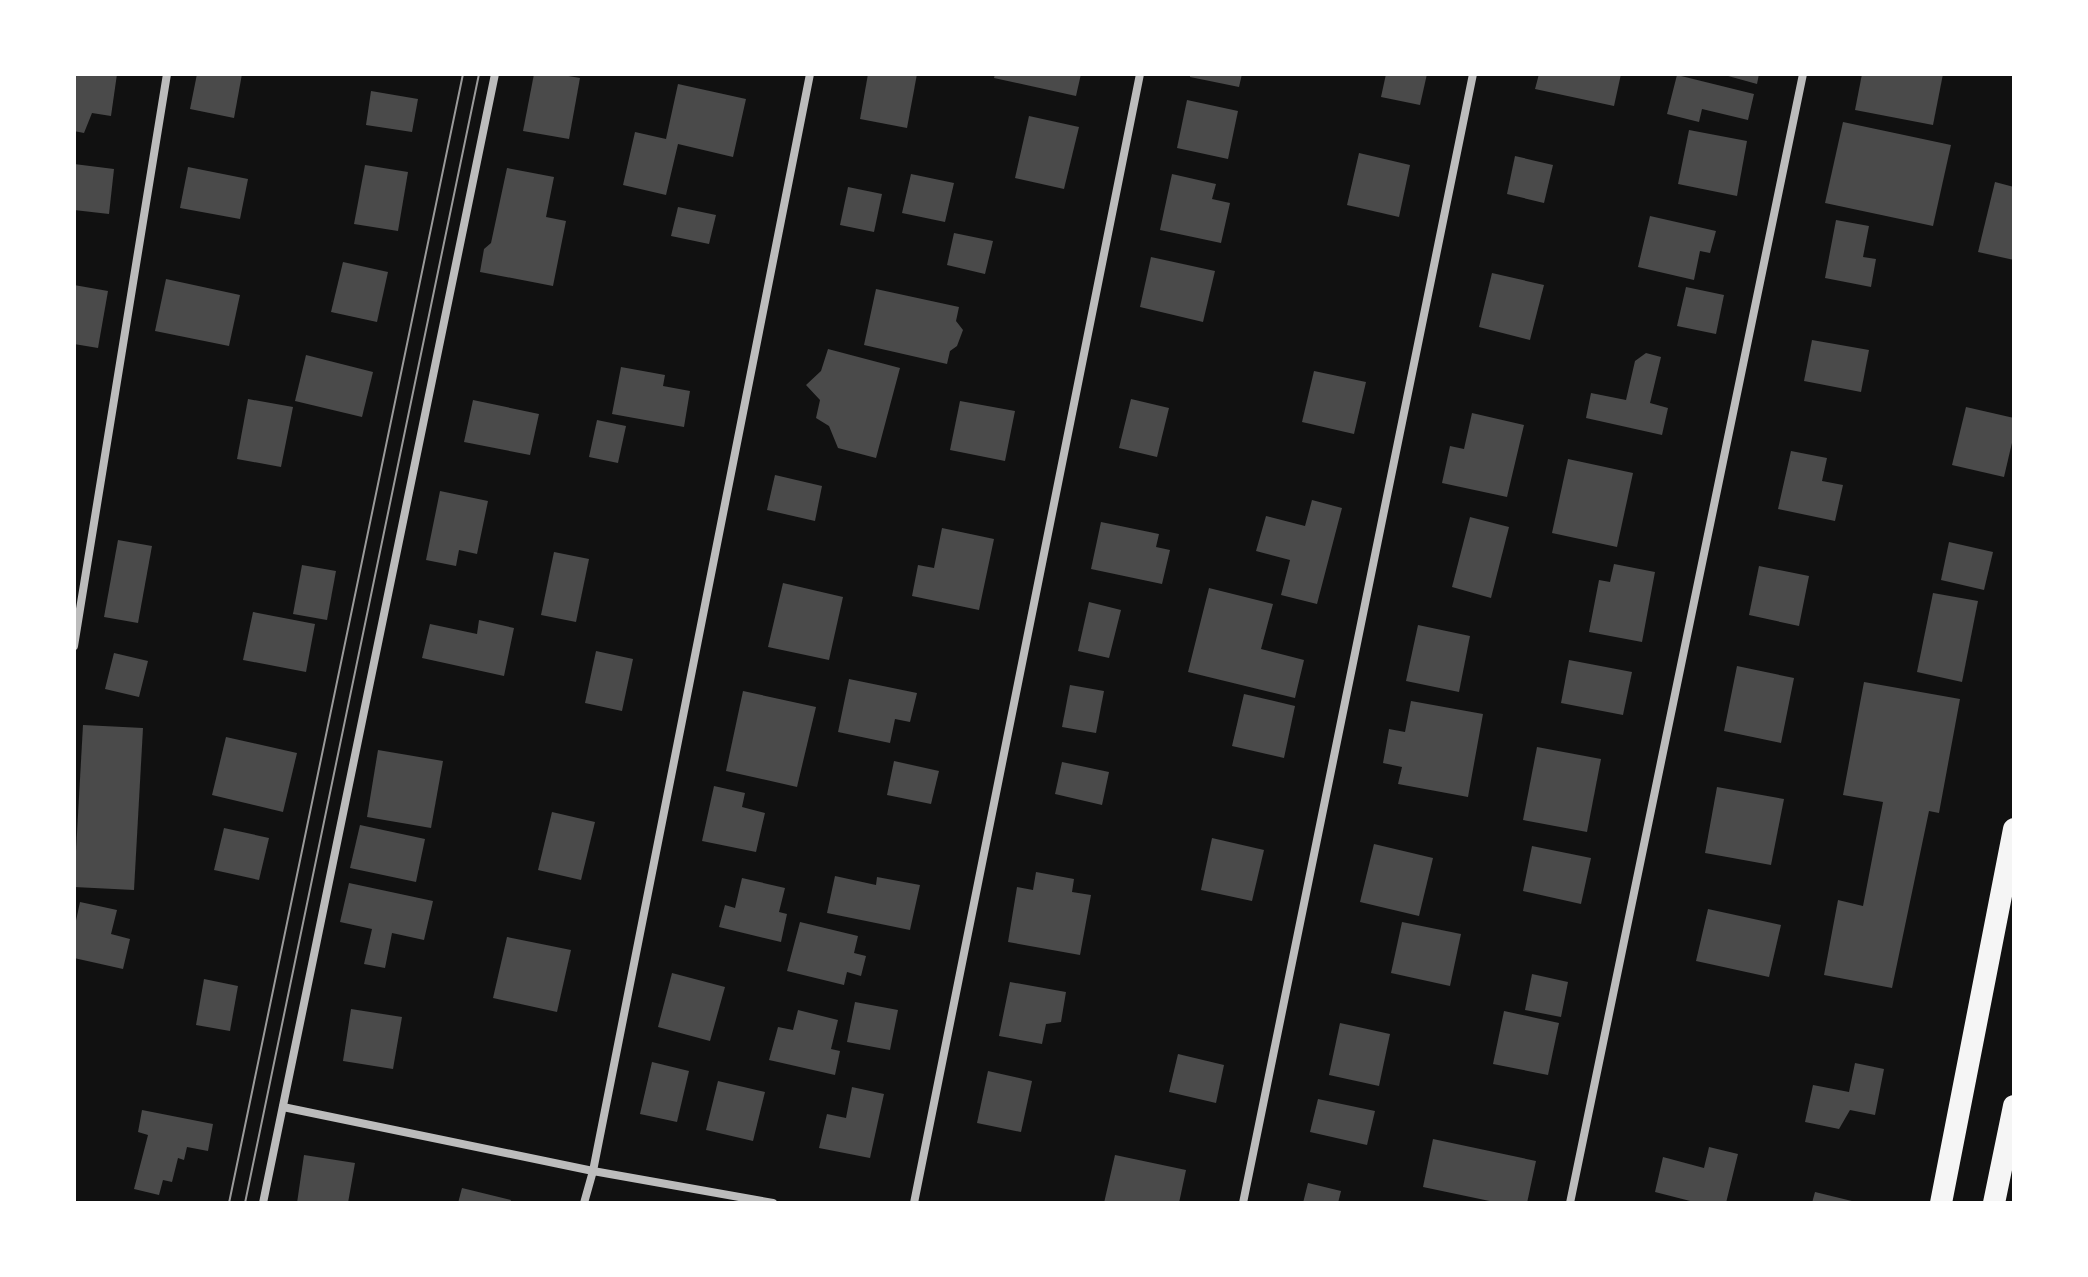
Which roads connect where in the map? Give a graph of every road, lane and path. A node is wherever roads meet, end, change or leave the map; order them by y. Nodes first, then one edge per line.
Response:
1 (167, 74) edge
2 (495, 74) edge
3 (810, 74) edge
4 (1140, 74) edge
5 (1473, 74) edge
6 (1803, 74) edge
7 (74, 646) edge
8 (2014, 829) edge
9 (2014, 1106) edge
10 (283, 1107) junction
11 (593, 1171) junction
12 (263, 1203) edge
13 (584, 1203) edge
14 (773, 1203) edge
15 (914, 1203) edge
16 (1243, 1203) edge
17 (1570, 1203) edge
18 (1941, 1203) edge
19 (1994, 1203) edge

1 - 7 street
2 - 10 street
3 - 11 street
4 - 15 street
5 - 16 street
6 - 17 street
8 - 18 highway
9 - 19 highway
10 - 11 street
10 - 12 street
11 - 13 street
11 - 14 street

